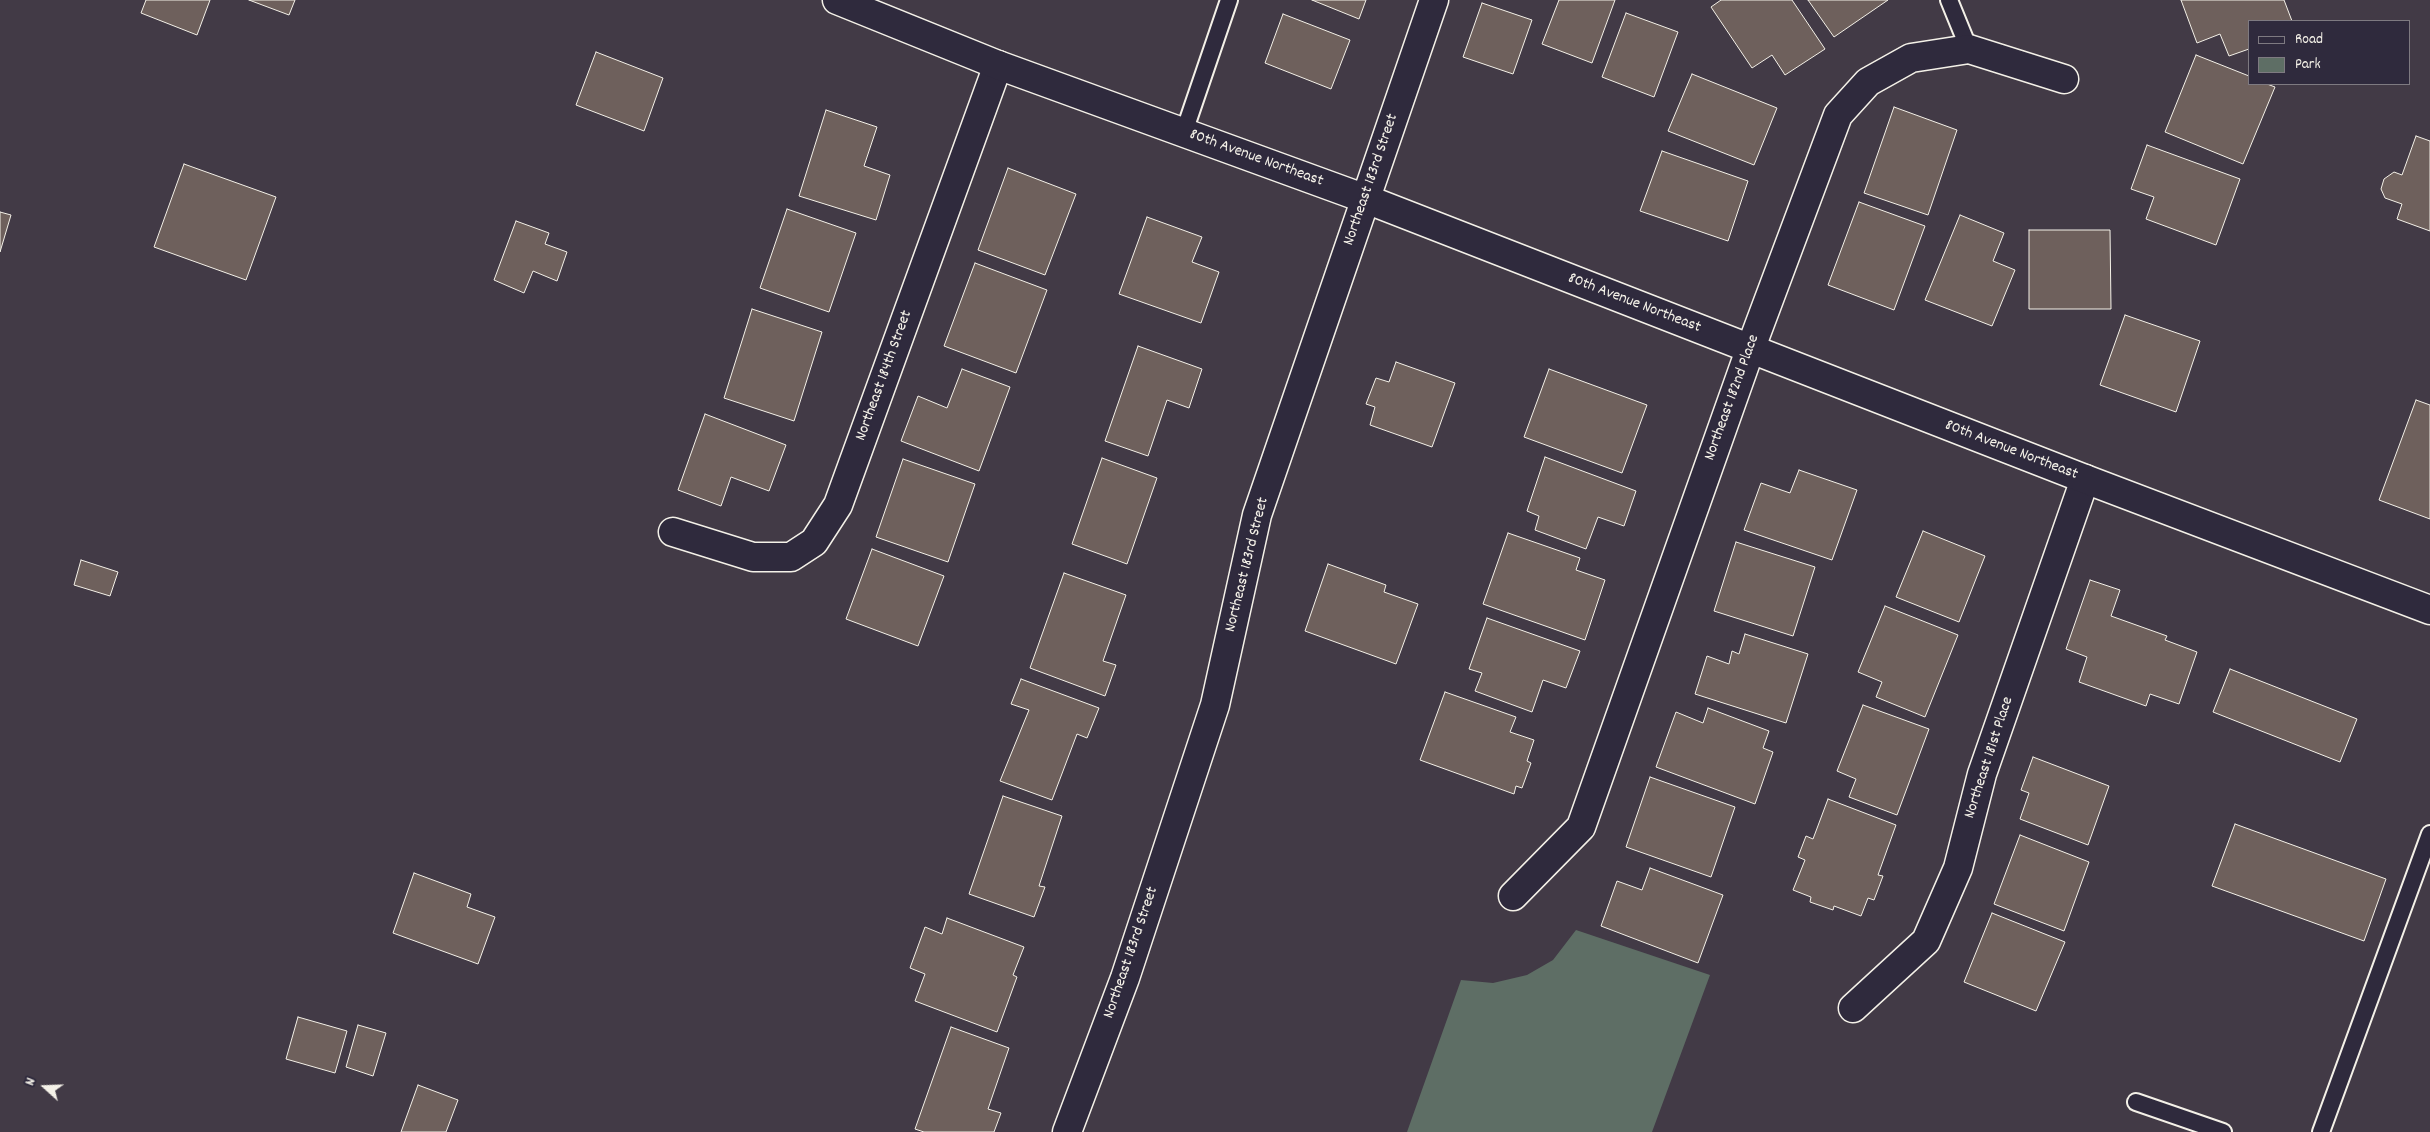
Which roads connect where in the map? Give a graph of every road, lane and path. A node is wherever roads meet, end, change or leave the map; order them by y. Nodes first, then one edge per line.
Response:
1 (837, 0) edge
2 (1229, 0) edge
3 (1434, 0) edge
4 (1949, 0) edge
5 (1968, 49) junction
6 (998, 64) junction
7 (2064, 79) dead end
8 (1184, 132) junction
9 (1366, 199) junction
10 (1750, 350) junction
11 (2085, 480) junction
12 (673, 532) dead end
13 (2430, 610) edge
14 (2430, 834) edge
15 (1513, 896) dead end
16 (1853, 1008) dead end
17 (2136, 1102) dead end
18 (1067, 1132) edge
19 (2223, 1132) edge
20 (2321, 1132) edge

1 - 6 street, 80th Avenue Northeast
2 - 8 lane
3 - 9 street, Northeast 183rd Street
4 - 5 lane
5 - 7 street, Northeast 182nd Place
5 - 10 street, Northeast 182nd Place
6 - 8 street, 80th Avenue Northeast
6 - 12 street, Northeast 184th Street
8 - 9 street, 80th Avenue Northeast
9 - 10 street, 80th Avenue Northeast
9 - 18 street, Northeast 183rd Street
10 - 11 street, 80th Avenue Northeast
10 - 15 street, Northeast 182nd Place
11 - 13 street, 80th Avenue Northeast
11 - 16 street, Northeast 181st Place
14 - 20 lane
17 - 19 lane

